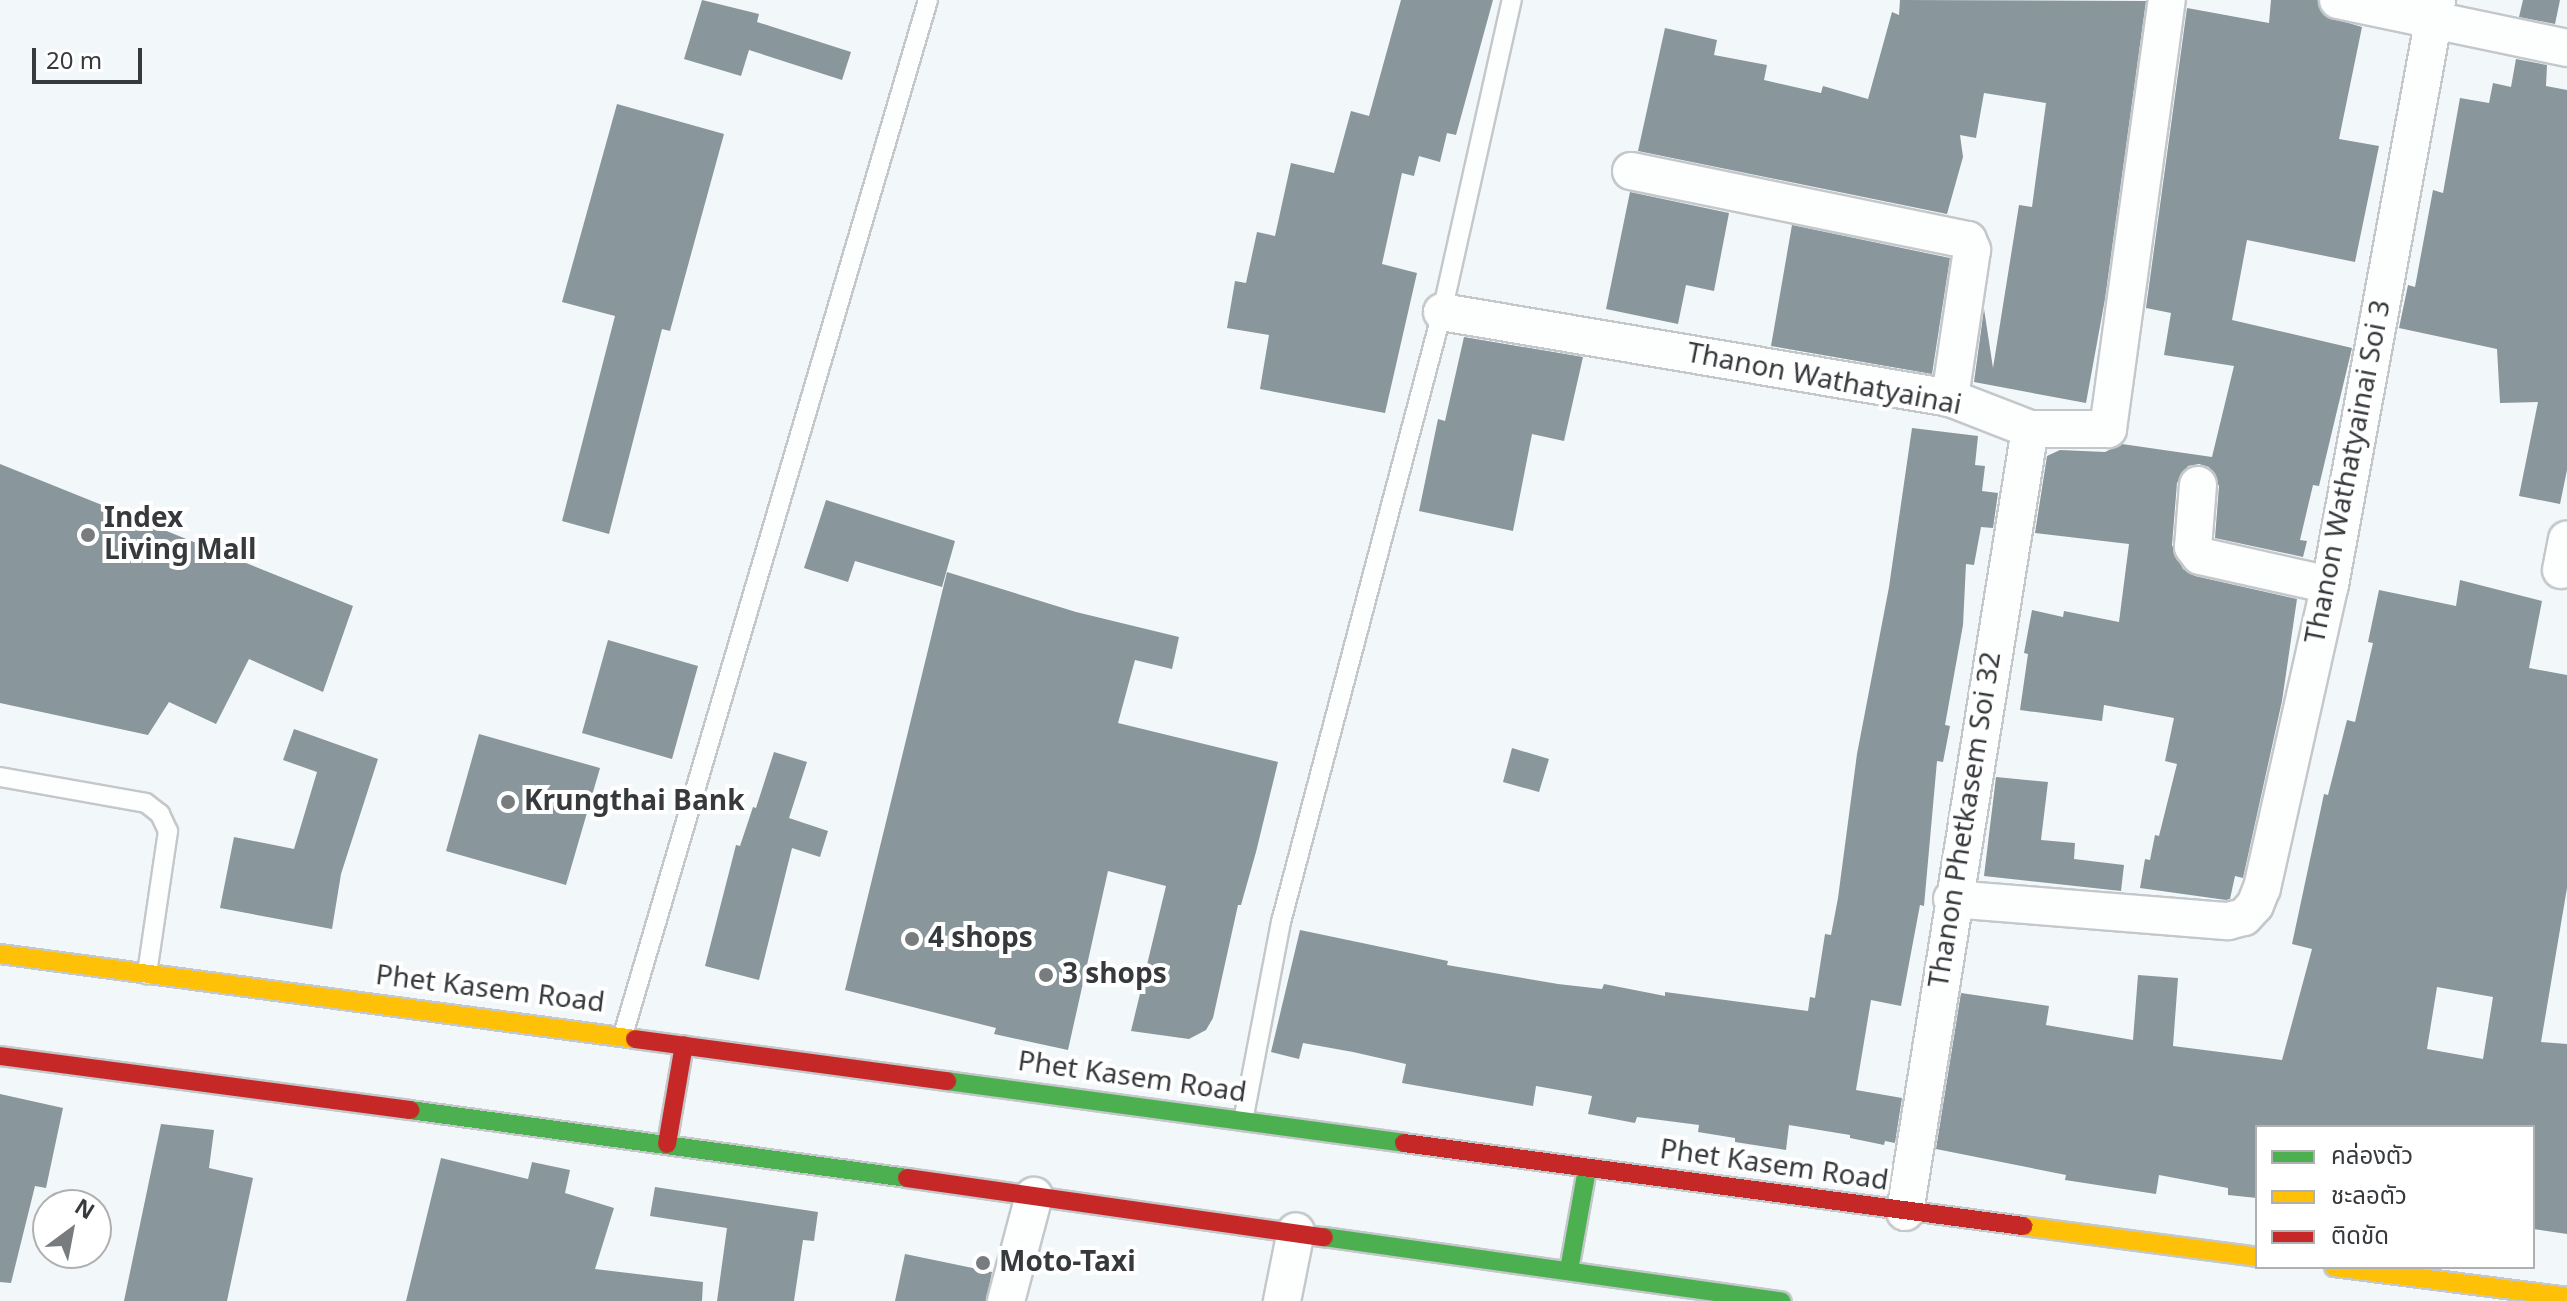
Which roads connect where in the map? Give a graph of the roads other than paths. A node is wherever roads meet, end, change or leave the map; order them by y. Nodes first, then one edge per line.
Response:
1 (928, 0) edge
2 (1512, 0) edge
3 (2167, 0) edge
4 (2338, 0) edge
5 (2436, 10) edge
6 (2567, 48) edge
7 (1631, 171) dead end
8 (1442, 312) junction
9 (1950, 398) junction
10 (2030, 429) junction
11 (2198, 485) dead end
12 (2330, 585) junction
13 (0, 777) edge
14 (1952, 899) junction
15 (0, 954) edge
16 (147, 974) junction
17 (623, 1035) junction
18 (684, 1045) junction
19 (0, 1056) edge
20 (1243, 1121) junction
21 (667, 1144) junction
22 (1587, 1169) junction
23 (1034, 1196) junction
24 (1905, 1212) junction
25 (1296, 1231) junction
26 (2255, 1257) edge
27 (2350, 1269) edge
28 (1569, 1270) junction
29 (2567, 1297) edge
30 (1006, 1301) edge
31 (1282, 1301) edge
32 (1782, 1301) edge

1 - 17 lane
2 - 8 lane
3 - 10 street, Thanon Wathatyainai
4 - 5 street
5 - 6 street
5 - 12 street, Thanon Wathatyainai Soi 3
7 - 9 street
8 - 9 street, Thanon Wathatyainai
8 - 20 lane
9 - 10 street, Thanon Wathatyainai
10 - 14 street, Thanon Phetkasem Soi 32
11 - 12 street
12 - 14 street, Thanon Wathatyainai Soi 3
13 - 16 lane
14 - 24 street, Thanon Phetkasem Soi 32
15 - 16 main road, Phet Kasem Road
16 - 17 main road, Phet Kasem Road
17 - 18 main road, Phet Kasem Road
18 - 20 main road, Phet Kasem Road
18 - 21 main road
19 - 21 main road
20 - 22 main road, Phet Kasem Road
21 - 23 main road
22 - 24 main road, Phet Kasem Road
22 - 28 main road
23 - 25 main road
23 - 30 street
24 - 26 main road, Phet Kasem Road
25 - 28 main road
25 - 31 street
27 - 29 main road
28 - 32 main road

